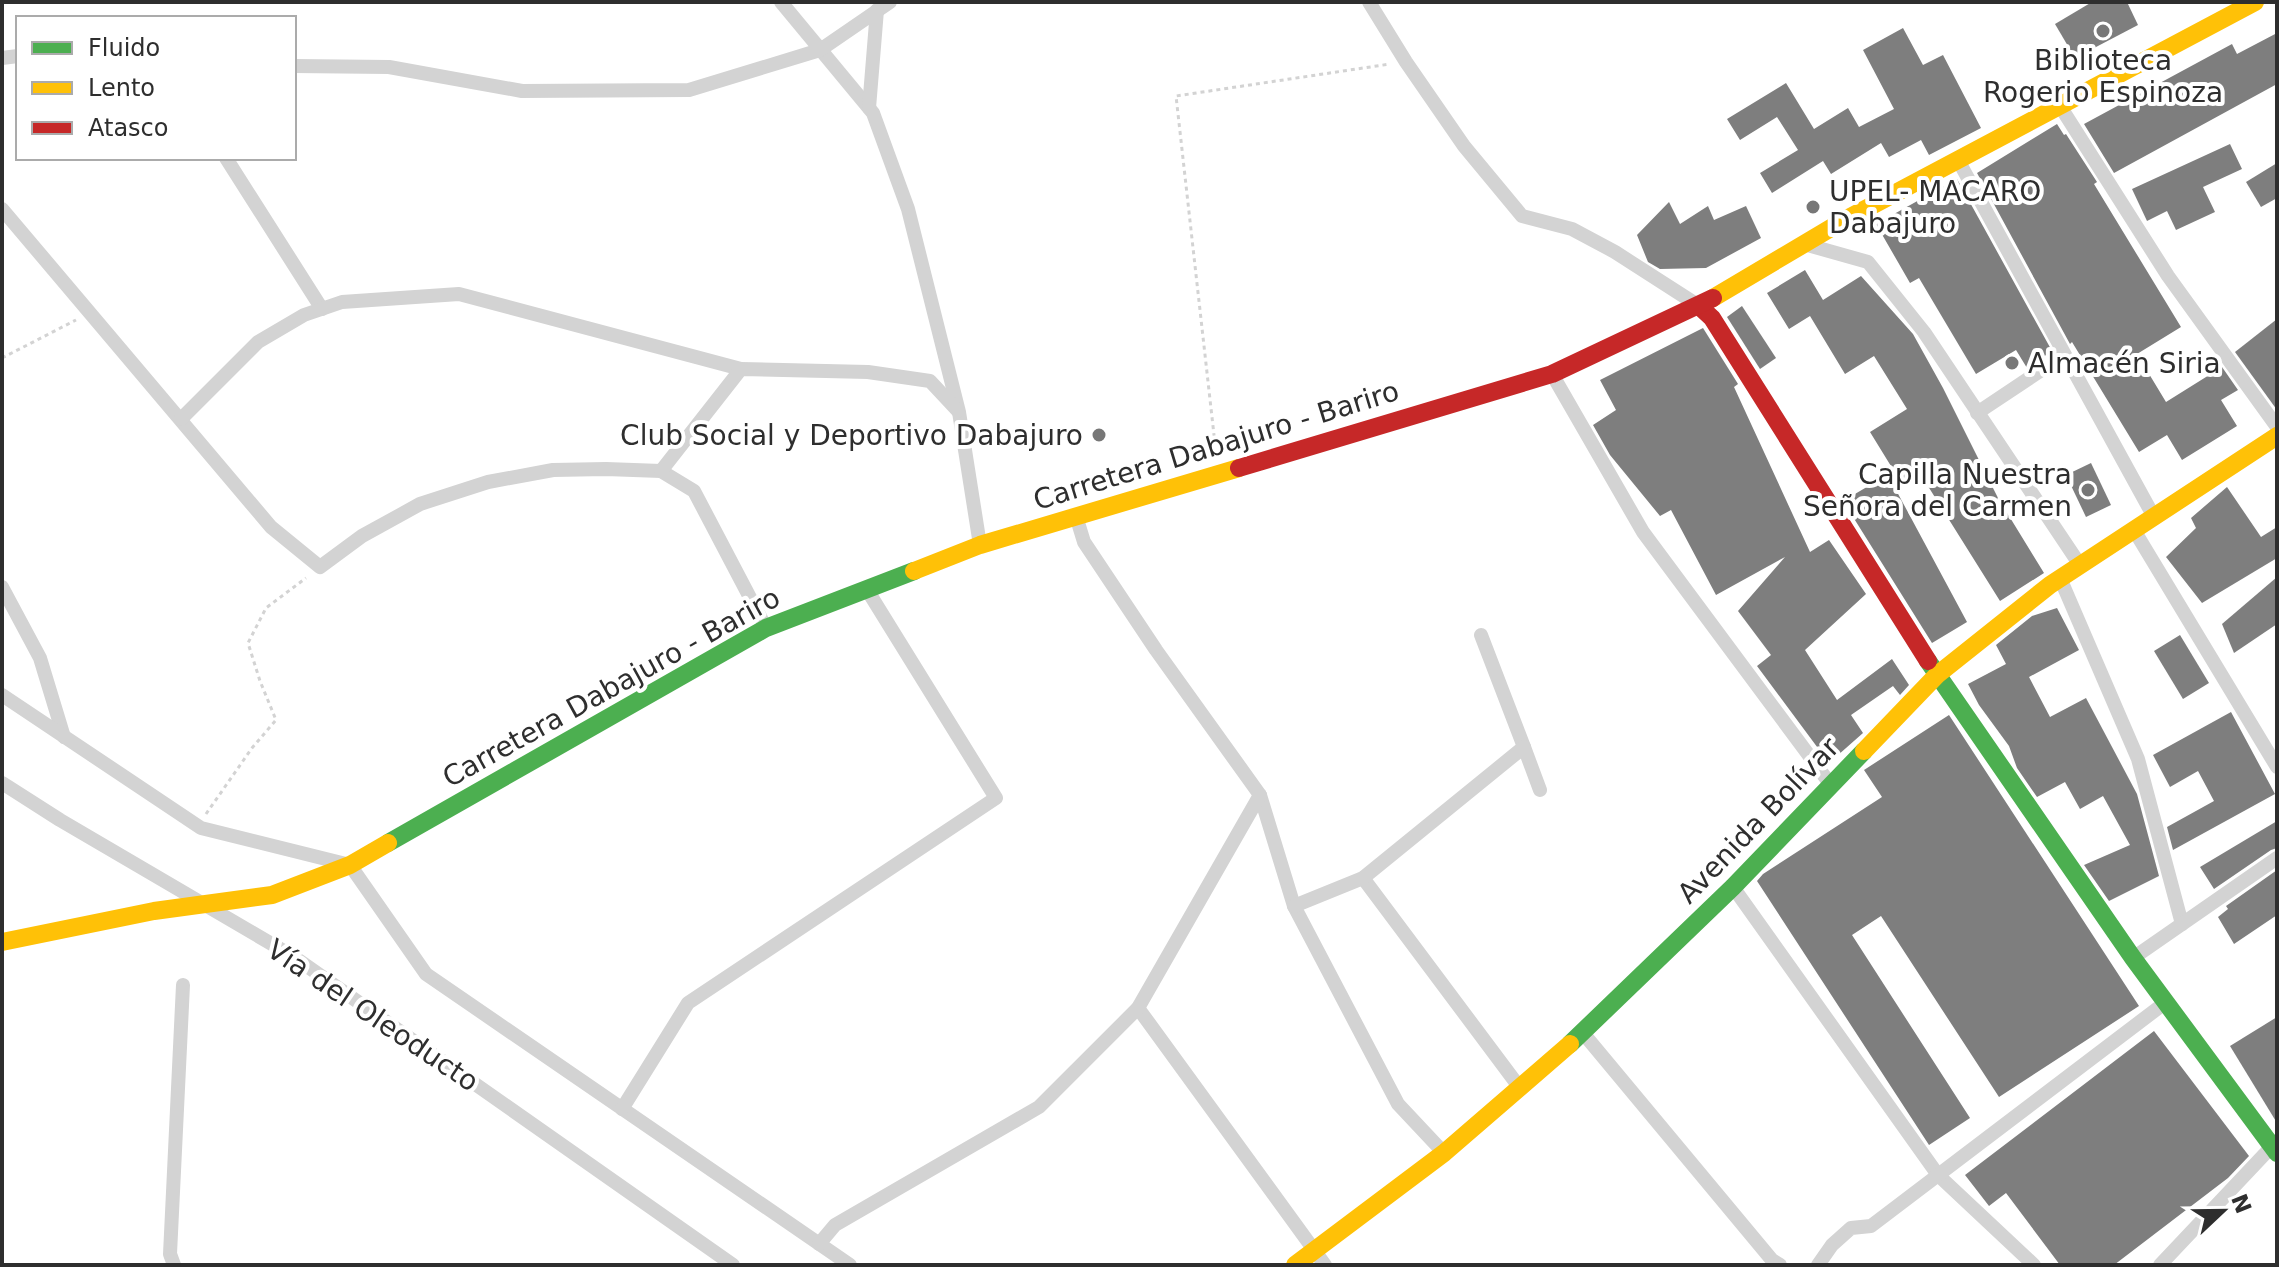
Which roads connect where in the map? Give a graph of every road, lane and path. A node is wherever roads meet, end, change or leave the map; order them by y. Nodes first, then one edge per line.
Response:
1 (781, 2) edge
2 (890, 2) edge
3 (1369, 2) edge
4 (2255, 2) edge
5 (877, 10) junction
6 (820, 50) junction
7 (1406, 62) junction
8 (296, 66) edge
9 (2060, 106) junction
10 (869, 108) junction
11 (227, 160) edge
12 (1958, 160) junction
13 (2, 209) edge
14 (1804, 244) junction
15 (1699, 306) junction
16 (322, 309) junction
17 (90, 313) junction
18 (2064, 355) junction
19 (2, 358) edge
20 (741, 369) junction
21 (1552, 374) junction
22 (959, 412) junction
23 (1977, 413) junction
24 (181, 419) junction
25 (2277, 427) edge
26 (2277, 436) edge
27 (661, 471) junction
28 (1219, 473) junction
29 (1076, 516) junction
30 (2154, 517) junction
31 (2134, 530) junction
32 (980, 545) junction
33 (2080, 565) junction
34 (320, 567) junction
35 (2060, 578) junction
36 (2, 587) edge
37 (866, 588) junction
38 (766, 628) junction
39 (1481, 635) dead end
40 (1937, 675) junction
41 (2, 695) edge
42 (64, 737) junction
43 (1524, 747) junction
44 (2277, 767) edge
45 (2, 783) edge
46 (1831, 785) junction
47 (1540, 790) dead end
48 (1260, 795) junction
49 (201, 828) junction
50 (2277, 858) edge
51 (350, 865) junction
52 (1363, 878) junction
53 (1733, 887) junction
54 (204, 905) junction
55 (1294, 906) junction
56 (2182, 924) junction
57 (2, 942) edge
58 (2133, 958) junction
59 (183, 985) dead end
60 (2166, 1002) junction
61 (1138, 1008) junction
62 (1583, 1033) junction
63 (1520, 1088) junction
64 (622, 1109) junction
65 (2275, 1146) edge
66 (1444, 1153) junction
67 (1938, 1175) junction
68 (819, 1244) junction
69 (1320, 1258) edge
70 (1773, 1263) edge
71 (174, 1265) edge
72 (733, 1265) edge
73 (850, 1265) edge
74 (1295, 1265) edge
75 (1818, 1265) edge
76 (2034, 1265) edge
77 (2160, 1265) edge

1 - 6 street
2 - 5 street
3 - 7 street
4 - 9 street, Carretera Dabajuro - Bariro
5 - 6 street
5 - 10 street
6 - 8 street
6 - 10 street
7 - 15 street
7 - 28 path
9 - 12 street, Carretera Dabajuro - Bariro
9 - 25 street
10 - 22 street
11 - 16 street
12 - 14 street, Carretera Dabajuro - Bariro
12 - 18 street
13 - 17 street
14 - 15 street, Carretera Dabajuro - Bariro
14 - 23 street
15 - 21 street, Carretera Dabajuro - Bariro
15 - 40 street
16 - 20 street
16 - 24 street
17 - 19 path
17 - 24 street
18 - 23 street
18 - 30 street
20 - 22 street
20 - 27 street
21 - 28 street, Carretera Dabajuro - Bariro
21 - 46 street
22 - 32 street
23 - 33 street
24 - 34 street
26 - 30 street, Avenida Bolívar
27 - 34 street
27 - 38 street
28 - 29 street, Carretera Dabajuro - Bariro
29 - 32 street, Carretera Dabajuro - Bariro
29 - 48 street
30 - 31 street, Avenida Bolívar
31 - 33 street, Avenida Bolívar
31 - 44 street
32 - 37 street, Carretera Dabajuro - Bariro
33 - 35 street, Avenida Bolívar
34 - 49 path
35 - 40 street, Avenida Bolívar
35 - 56 street
36 - 42 street
37 - 38 street, Carretera Dabajuro - Bariro
37 - 64 street
38 - 51 street, Carretera Dabajuro - Bariro
39 - 43 street
40 - 46 street, Avenida Bolívar
40 - 58 street
41 - 42 street
42 - 49 street
43 - 47 street
43 - 52 street
45 - 54 street, Vía del Oleoducto
46 - 53 street, Avenida Bolívar
48 - 55 street
48 - 61 street
49 - 51 street
50 - 56 street
51 - 54 street, Carretera Dabajuro - Bariro
51 - 64 street
52 - 55 street
52 - 63 street
53 - 62 street, Avenida Bolívar
53 - 67 street
54 - 57 street, Carretera Dabajuro - Bariro
54 - 72 street, Vía del Oleoducto
55 - 66 street
56 - 58 street
58 - 60 street
59 - 71 street
60 - 65 street
60 - 67 street
61 - 68 street
61 - 69 street
62 - 63 street, Avenida Bolívar
62 - 70 street
63 - 66 street, Avenida Bolívar
64 - 68 street
65 - 77 street
66 - 69 street, Avenida Bolívar
67 - 75 street
67 - 76 street
68 - 73 street
69 - 74 street, Avenida Bolívar

